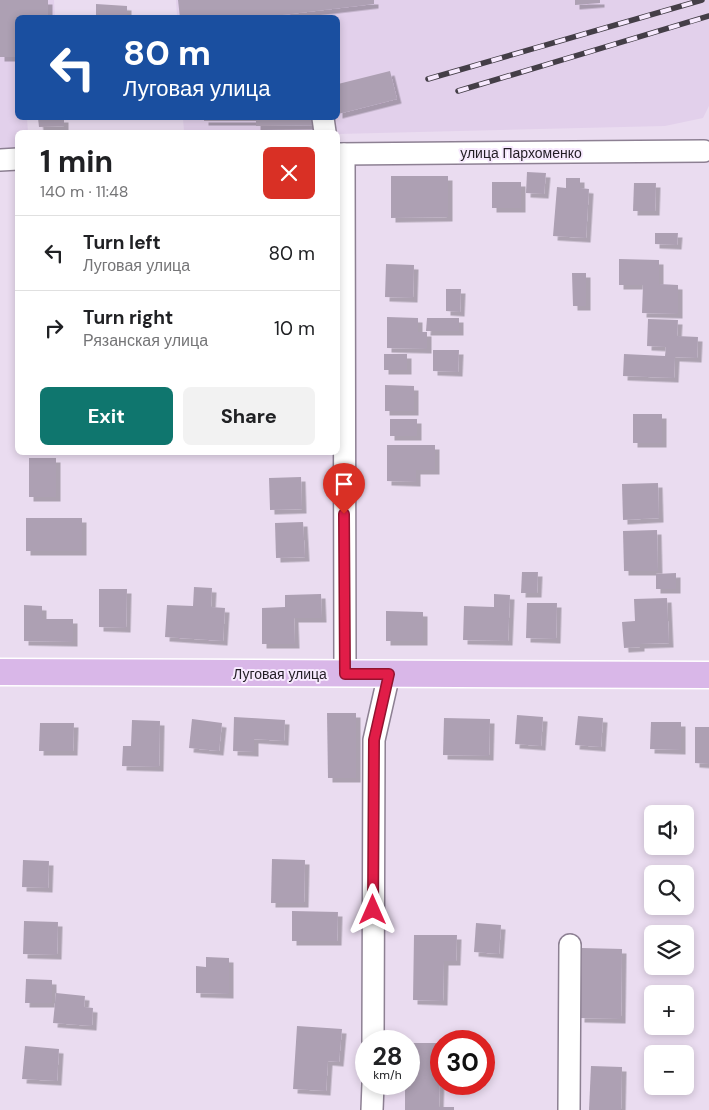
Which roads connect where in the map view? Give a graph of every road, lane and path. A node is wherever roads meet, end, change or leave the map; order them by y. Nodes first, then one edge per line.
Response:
1 (340, 154) edge
2 (707, 154) edge
3 (0, 160) edge
4 (15, 160) edge
5 (0, 672) edge
6 (345, 674) junction
7 (389, 674) junction
8 (709, 675) edge
9 (570, 945) dead end
10 (373, 1030) edge
11 (372, 1095) edge
12 (372, 1110) edge
13 (569, 1110) edge

1 - 2 street, улица Пархоменко
1 - 6 street
3 - 4 street
5 - 6 main road, Луговая улица
6 - 7 main road, Луговая улица
7 - 8 main road, Луговая улица
7 - 10 street
9 - 13 street
11 - 12 street

